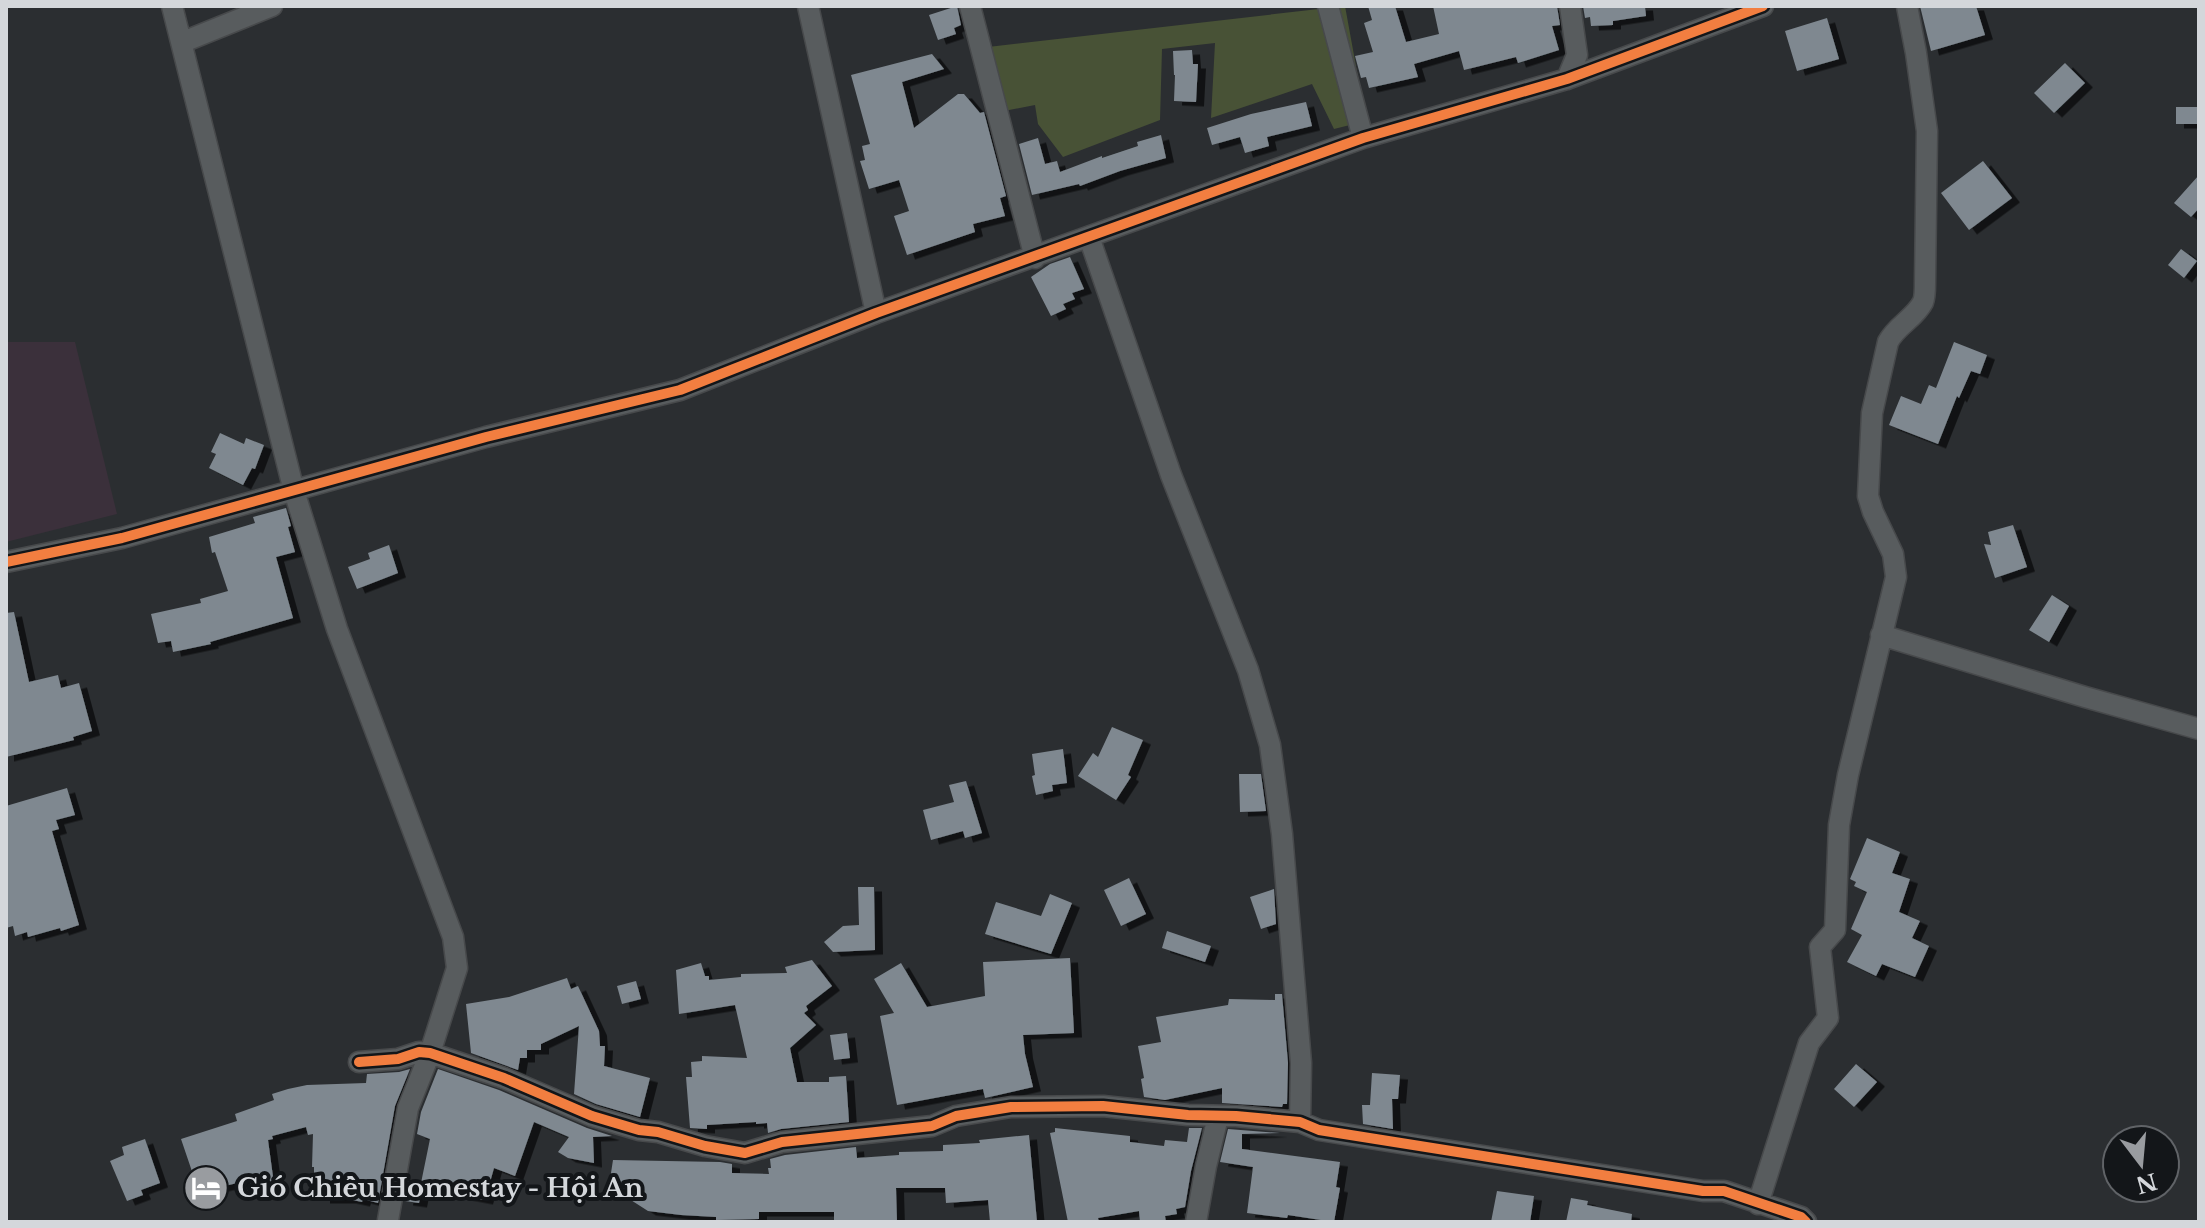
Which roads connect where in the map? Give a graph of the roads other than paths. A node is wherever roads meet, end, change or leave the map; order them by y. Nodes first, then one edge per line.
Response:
1 (172, 6) edge
2 (272, 6) edge
3 (808, 6) edge
4 (970, 6) edge
5 (1328, 6) edge
6 (1570, 6) edge
7 (1763, 6) edge
8 (1907, 6) edge
9 (183, 42) junction
10 (1567, 79) junction
11 (1363, 138) junction
12 (1089, 237) junction
13 (1035, 258) junction
14 (876, 313) junction
15 (294, 491) junction
16 (6, 562) edge
17 (1881, 635) junction
18 (2199, 729) edge
19 (430, 1053) junction
20 (359, 1062) dead end
21 (1218, 1117) junction
22 (1300, 1122) junction
23 (1758, 1204) junction
24 (388, 1220) dead end
25 (1196, 1222) edge
26 (1806, 1222) edge

1 - 9 street
2 - 9 street
3 - 14 street
4 - 13 street
5 - 11 street
6 - 10 street
7 - 10 street
8 - 17 street
9 - 15 street
10 - 11 street
11 - 12 street
12 - 13 street
12 - 22 street
13 - 14 street
14 - 15 street
15 - 16 street
15 - 19 street
17 - 18 street
17 - 23 street
19 - 20 street
19 - 21 street
19 - 24 street
21 - 22 street
21 - 25 street
22 - 23 street
23 - 26 street

